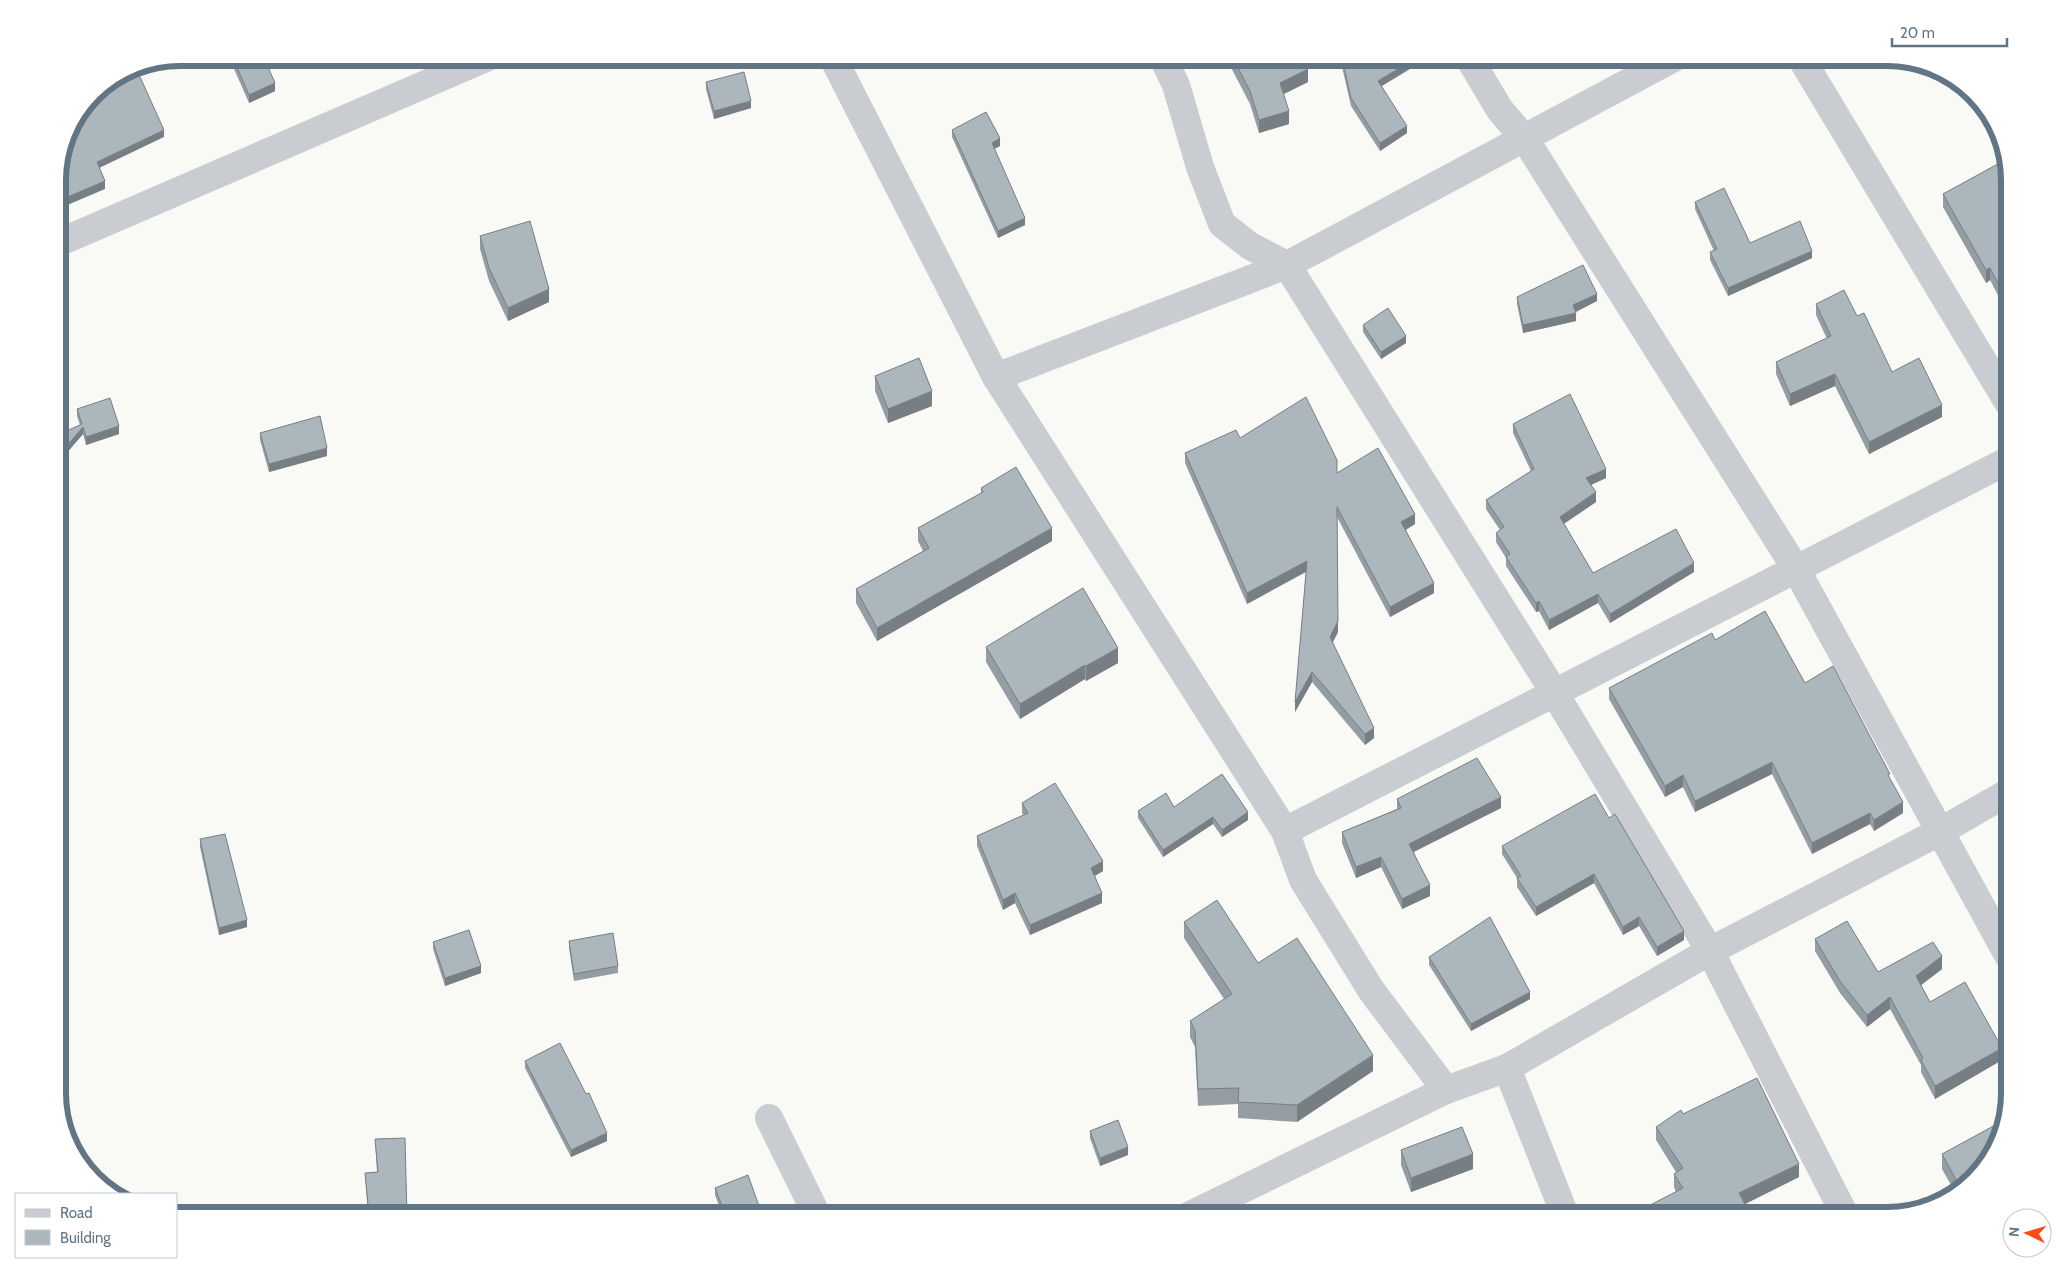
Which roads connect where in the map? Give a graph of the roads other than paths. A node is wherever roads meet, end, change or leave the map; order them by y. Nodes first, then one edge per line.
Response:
1 (467, 66) edge
2 (837, 66) edge
3 (1167, 66) edge
4 (1474, 66) edge
5 (1659, 66) edge
6 (1806, 66) edge
7 (1525, 139) junction
8 (66, 240) edge
9 (1287, 265) junction
10 (996, 377) junction
11 (2001, 391) edge
12 (2001, 464) edge
13 (1796, 569) junction
14 (1554, 692) junction
15 (2001, 797) edge
16 (1285, 831) junction
17 (1939, 832) junction
18 (2001, 941) edge
19 (1710, 951) junction
20 (1508, 1068) junction
21 (1446, 1090) junction
22 (769, 1118) dead end
23 (813, 1207) edge
24 (1208, 1207) edge
25 (1562, 1207) edge
26 (1840, 1207) edge

1 - 8 street
2 - 10 street
3 - 9 street
4 - 7 street
5 - 7 street
6 - 11 street
7 - 9 street
7 - 13 street
9 - 10 street
9 - 14 street
10 - 16 street
12 - 13 street
13 - 14 street
13 - 17 street
14 - 16 street
14 - 19 street
15 - 17 street
16 - 21 street
17 - 18 street
17 - 19 street
19 - 20 street
19 - 26 street
20 - 21 street
20 - 25 street
21 - 24 street
22 - 23 street

